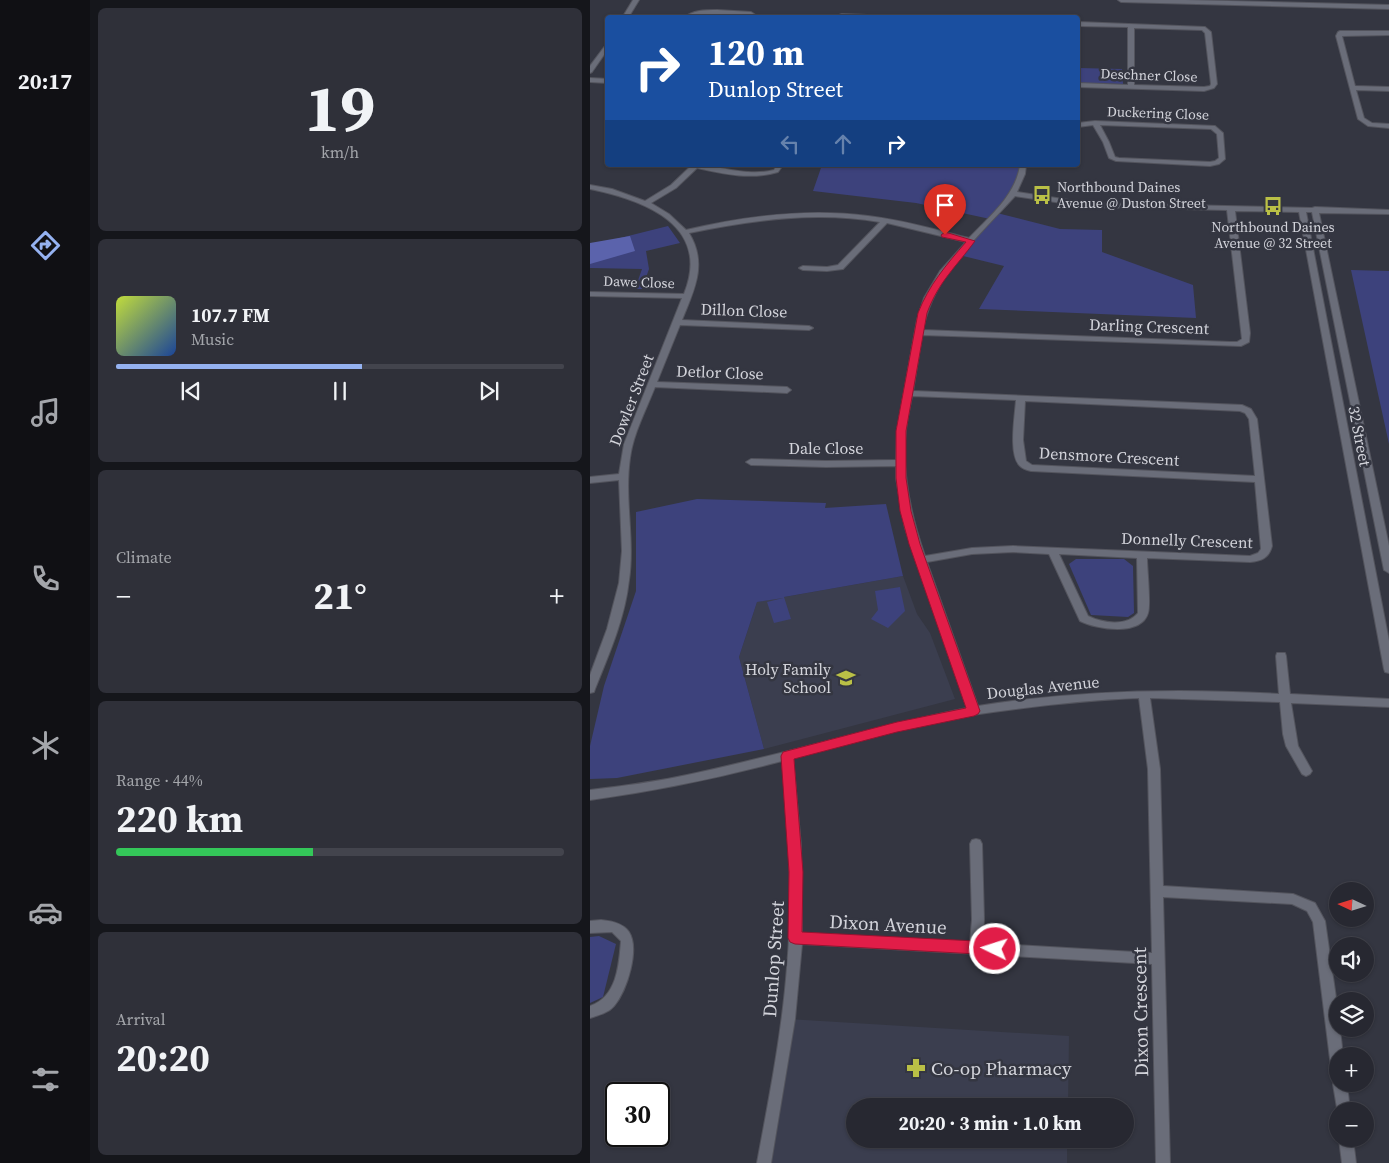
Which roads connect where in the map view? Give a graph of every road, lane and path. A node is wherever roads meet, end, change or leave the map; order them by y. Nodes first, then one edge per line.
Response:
1 (636, 0) edge
2 (1122, 0) edge
3 (1389, 7) edge
4 (627, 15) edge
5 (690, 15) edge
6 (752, 15) edge
7 (1080, 24) edge
8 (1130, 26) junction
9 (1389, 33) edge
10 (605, 48) edge
11 (590, 71) edge
12 (590, 80) edge
13 (605, 81) edge
14 (1080, 85) edge
15 (1131, 87) junction
16 (1353, 88) junction
17 (1389, 89) edge
18 (1095, 123) junction
19 (1080, 125) edge
20 (1389, 126) edge
21 (695, 167) edge
22 (703, 167) edge
23 (779, 167) edge
24 (1022, 167) edge
25 (590, 187) edge
26 (1013, 194) junction
27 (642, 201) junction
28 (1231, 210) junction
29 (1302, 212) junction
30 (1389, 212) edge
31 (1316, 213) junction
32 (1389, 218) edge
33 (885, 221) junction
34 (685, 232) junction
35 (971, 241) junction
36 (803, 268) dead end
37 (590, 294) edge
38 (688, 296) junction
39 (677, 322) junction
40 (809, 328) dead end
41 (918, 332) junction
42 (652, 384) junction
43 (787, 390) dead end
44 (907, 393) junction
45 (1021, 398) junction
46 (751, 462) dead end
47 (900, 462) junction
48 (623, 477) junction
49 (1260, 479) junction
50 (590, 480) edge
51 (1052, 550) junction
52 (1142, 554) junction
53 (920, 560) junction
54 (1389, 570) edge
55 (1281, 656) dead end
56 (1389, 669) edge
57 (591, 686) edge
58 (1144, 695) junction
59 (1284, 698) junction
60 (1389, 703) edge
61 (974, 711) junction
62 (787, 756) junction
63 (1306, 771) dead end
64 (590, 795) edge
65 (976, 844) dead end
66 (1157, 891) junction
67 (590, 927) edge
68 (795, 938) junction
69 (976, 948) junction
70 (1158, 959) junction
71 (590, 1012) edge
72 (1335, 1047) edge
73 (1347, 1147) edge
74 (764, 1163) edge
75 (1163, 1163) edge
76 (1349, 1163) edge

1 - 4 street
2 - 3 street
5 - 6 street
7 - 8 street, Deschner Close
8 - 15 street
8 - 15 street, Deschner Close
9 - 16 street
10 - 11 street
12 - 13 street
14 - 15 street, Deschner Close
16 - 17 street
16 - 20 street
18 - 18 street, Duckering Close
18 - 19 street, Duckering Close
21 - 27 street
22 - 23 street
24 - 26 street
25 - 27 street, Dowler Street
26 - 28 street
26 - 35 street
27 - 34 street, Dowler Street
28 - 29 street
28 - 41 street, Darling Crescent
29 - 31 street
29 - 56 street, 32 Street
30 - 31 street
31 - 32 street
31 - 54 street, 32 Street
33 - 34 street
33 - 35 street
33 - 36 street
34 - 38 street, Dowler Street
35 - 41 street
37 - 38 street, Dawe Close
38 - 39 street, Dowler Street
39 - 40 street, Dillon Close
39 - 42 street, Dowler Street
41 - 44 street
42 - 43 street, Detlor Close
42 - 48 street, Dowler Street
44 - 45 street, Donnelly Crescent
44 - 47 street
45 - 49 street, Donnelly Crescent
45 - 49 street, Densmore Crescent
46 - 47 street, Dale Close
47 - 53 street
48 - 50 street
48 - 57 street, Dowler Street
49 - 52 street, Donnelly Crescent
51 - 52 street, Donnelly Crescent
51 - 52 street
51 - 53 street, Donnelly Crescent
53 - 61 street
55 - 59 street
58 - 59 street, Douglas Avenue
58 - 61 street, Douglas Avenue
58 - 66 street, Dixon Crescent
59 - 60 street, Douglas Avenue
59 - 63 street
61 - 62 street, Douglas Avenue
62 - 64 street, Douglas Avenue
62 - 68 street, Dunlop Street
65 - 69 street
66 - 70 street, Dixon Crescent
66 - 72 street
67 - 71 street
68 - 69 street, Dixon Avenue
68 - 74 street, Dunlop Street
69 - 70 street, Dixon Avenue
70 - 75 street, Dixon Crescent
73 - 76 street

